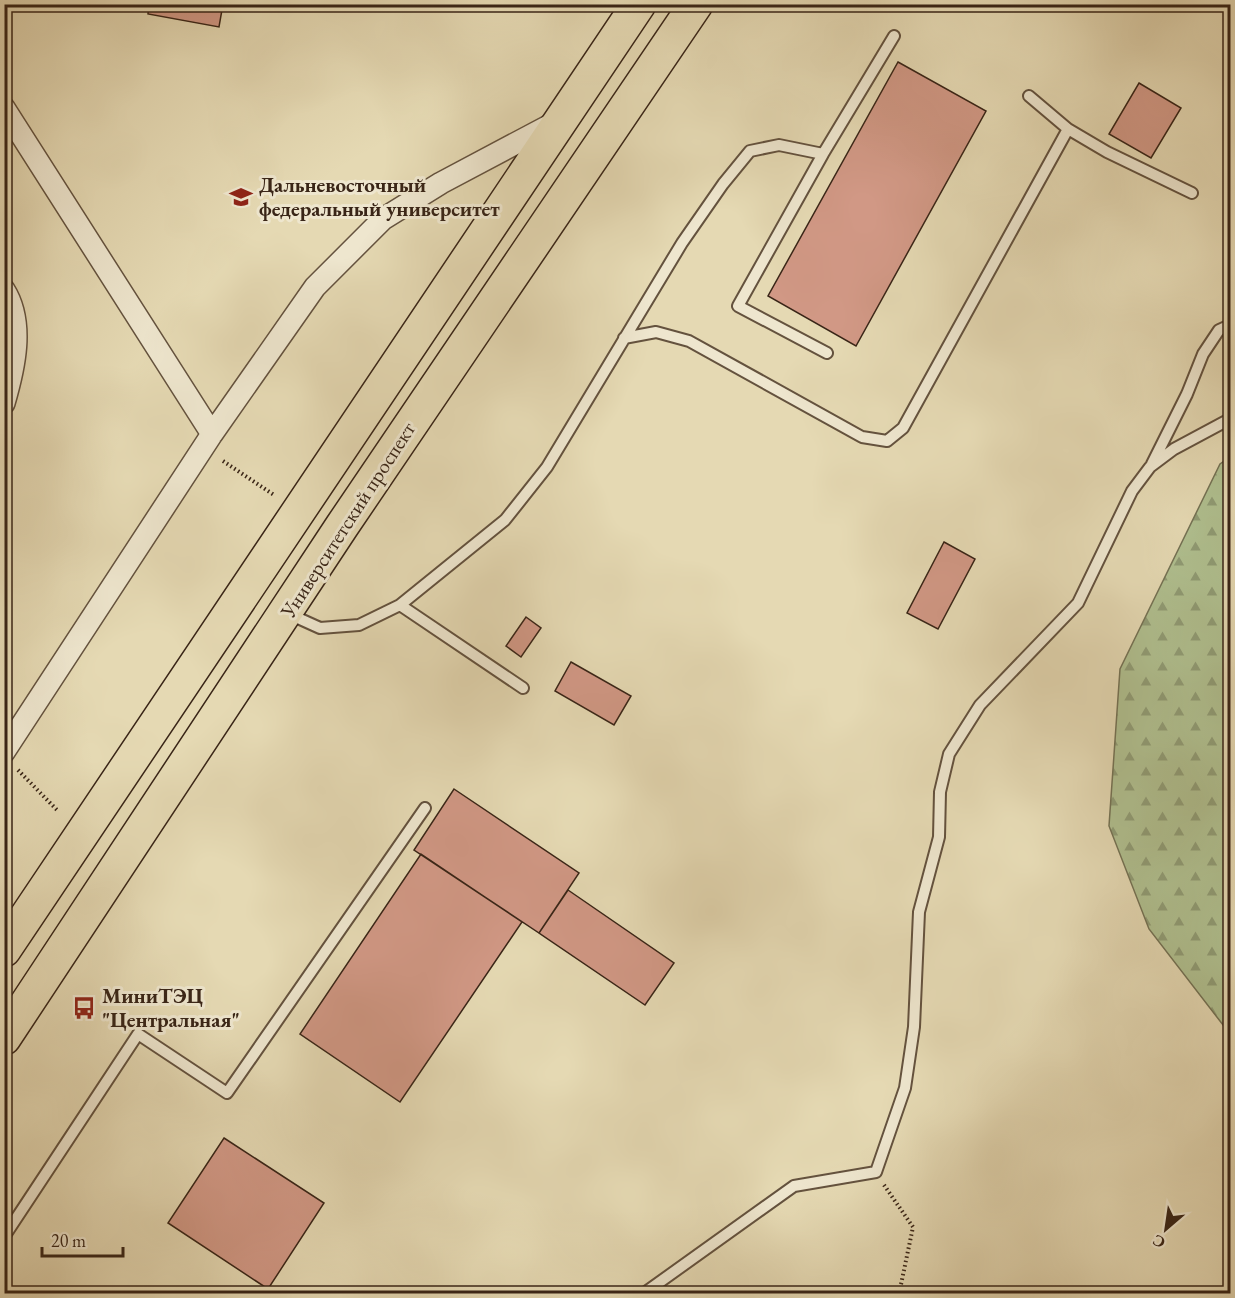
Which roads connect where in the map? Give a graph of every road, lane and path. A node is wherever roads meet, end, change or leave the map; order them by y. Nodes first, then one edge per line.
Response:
1 (639, 4) edge
2 (696, 4) edge
3 (894, 36) dead end
4 (1029, 96) dead end
5 (4, 108) edge
6 (564, 117) junction
7 (1068, 129) junction
8 (603, 142) junction
9 (823, 154) junction
10 (1192, 193) dead end
11 (4, 290) edge
12 (1230, 325) edge
13 (624, 338) junction
14 (827, 353) dead end
15 (6, 393) edge
16 (1230, 419) edge
17 (207, 441) junction
18 (1150, 467) junction
19 (282, 500) dead end
20 (400, 605) junction
21 (286, 612) junction
22 (524, 688) dead end
23 (8, 758) edge
24 (425, 808) dead end
25 (57, 810) dead end
26 (4, 950) edge
27 (4, 1038) edge
28 (876, 1172) junction
29 (4, 1237) edge
30 (643, 1293) edge
31 (899, 1293) edge

1 - 6 main road, Университетский проспект
2 - 8 main road, Университетский проспект
3 - 9 lane
4 - 7 lane
5 - 17 street
6 - 8 main road
6 - 17 street
6 - 26 main road, Университетский проспект
7 - 10 lane
7 - 13 lane
8 - 21 main road, Университетский проспект
9 - 13 lane
9 - 14 lane
11 - 15 street
12 - 18 lane
13 - 20 lane
16 - 18 lane
17 - 19 path
17 - 23 street
18 - 28 lane
20 - 21 lane
20 - 22 lane
21 - 27 main road, Университетский проспект
23 - 25 path
24 - 29 lane
28 - 30 lane
28 - 31 path

